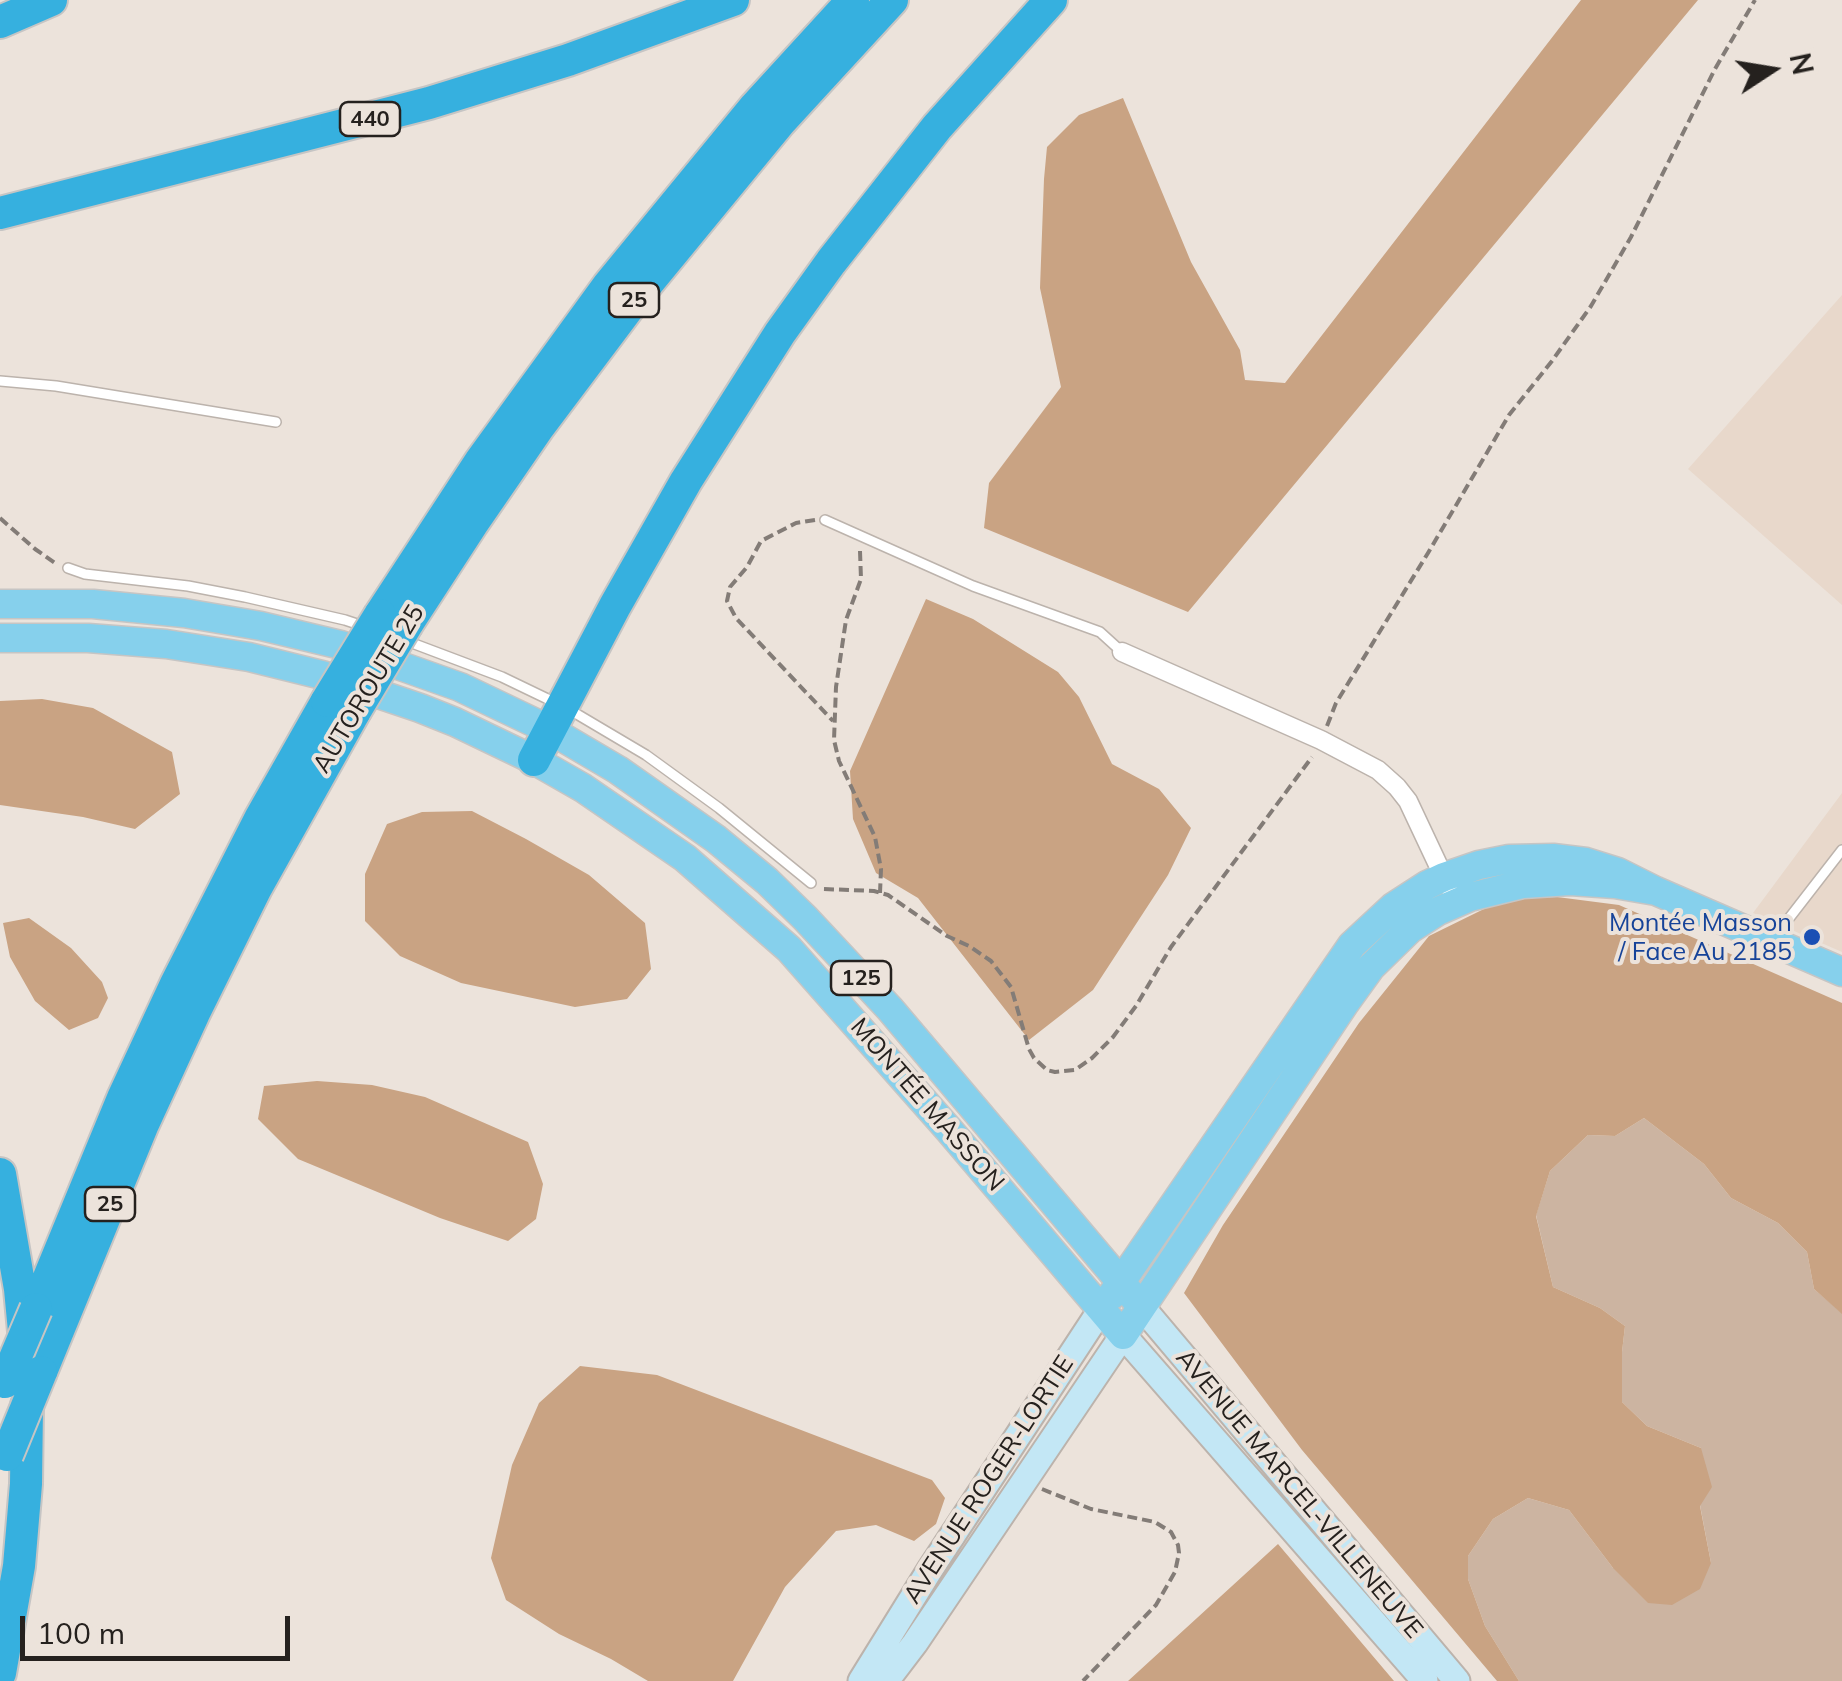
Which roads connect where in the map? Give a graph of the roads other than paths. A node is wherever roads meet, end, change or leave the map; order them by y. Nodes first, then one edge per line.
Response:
1 (50, 0) edge
2 (734, 0) edge
3 (852, 0) edge
4 (892, 0) edge
5 (1051, 0) edge
6 (0, 22) edge
7 (0, 213) edge
8 (0, 381) edge
9 (276, 422) dead end
10 (825, 520) road end
11 (68, 568) road end
12 (0, 604) edge
13 (389, 626) junction
14 (0, 638) edge
15 (1122, 652) joint
16 (556, 718) junction
17 (534, 760) junction
18 (1842, 850) edge
19 (811, 883) road end
20 (1449, 890) junction
21 (1771, 941) junction
22 (1842, 972) edge
23 (170, 1031) junction
24 (0, 1174) edge
25 (1121, 1282) junction
26 (1141, 1306) junction
27 (1102, 1308) junction
28 (1123, 1335) junction
29 (3, 1388) edge
30 (4, 1464) edge
31 (0, 1674) edge
32 (860, 1681) edge
33 (886, 1681) edge
34 (1424, 1681) edge
35 (1458, 1681) edge

1 - 6 highway
2 - 7 highway, 440
3 - 13 highway, AUTOROUTE 25 / 25
4 - 13 highway, AUTOROUTE 25 / 25
5 - 16 highway
8 - 9 lane
10 - 15 lane
11 - 13 lane
12 - 16 main road, MONTÉE MASSON / 125
13 - 16 lane
13 - 23 highway, AUTOROUTE 25 / 25, bridge
14 - 17 main road, MONTÉE MASSON / 125
15 - 20 street
16 - 17 highway
16 - 19 lane
16 - 25 main road, MONTÉE MASSON / 125
17 - 27 main road, MONTÉE MASSON / 125
18 - 21 lane
20 - 21 main road
20 - 25 main road
20 - 26 main road
21 - 22 main road
23 - 29 highway, AUTOROUTE 25 / 25, bridge
23 - 30 highway, AUTOROUTE 25 / 25, bridge
24 - 31 highway
25 - 26 main road, MONTÉE MASSON
25 - 27 main road, AVENUE ROGER-LORTIE
26 - 28 main road, AVENUE ROGER-LORTIE
26 - 35 street, AVENUE MARCEL-VILLENEUVE
27 - 28 main road, MONTÉE MASSON / 125
27 - 32 street, AVENUE ROGER-LORTIE
28 - 33 street, AVENUE ROGER-LORTIE
28 - 34 street, AVENUE MARCEL-VILLENEUVE

